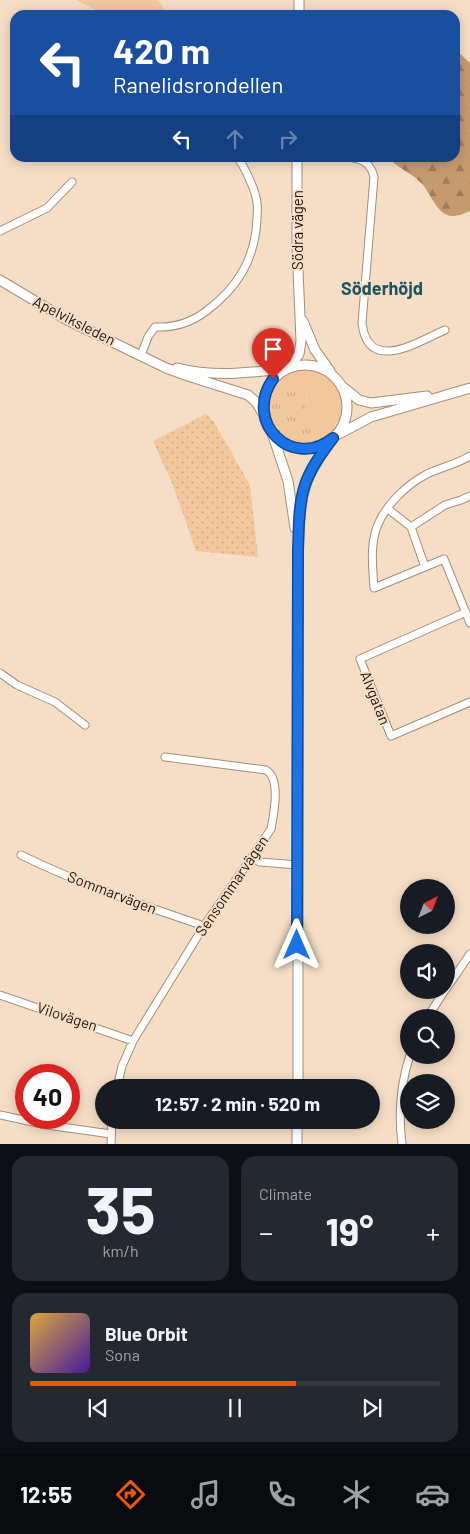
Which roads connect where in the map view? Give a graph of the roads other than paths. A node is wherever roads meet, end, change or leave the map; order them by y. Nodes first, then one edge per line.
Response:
1 (240, 162) edge
2 (297, 162) edge
3 (365, 162) edge
4 (72, 182) dead end
5 (0, 231) edge
6 (0, 280) edge
7 (299, 302) junction
8 (445, 330) dead end
9 (141, 355) junction
10 (150, 360) junction
11 (288, 368) junction
12 (334, 377) junction
13 (341, 385) junction
14 (470, 388) edge
15 (457, 391) junction
16 (264, 415) junction
17 (271, 431) junction
18 (334, 437) junction
19 (470, 456) edge
20 (470, 496) edge
21 (388, 509) junction
22 (411, 527) junction
23 (298, 550) junction
24 (425, 567) junction
25 (466, 612) junction
26 (470, 623) edge
27 (0, 673) edge
28 (470, 702) edge
29 (85, 725) dead end
30 (165, 756) dead end
31 (21, 855) dead end
32 (252, 858) junction
33 (298, 865) junction
34 (204, 926) junction
35 (470, 954) edge
36 (455, 976) edge
37 (0, 995) edge
38 (133, 1041) junction
39 (407, 1064) edge
40 (119, 1079) edge
41 (298, 1079) edge
42 (0, 1115) edge
43 (111, 1129) edge
44 (297, 1129) edge
45 (111, 1134) junction
46 (111, 1144) edge
47 (297, 1144) edge
48 (402, 1144) edge

1 - 9 street
2 - 7 street, Södra vägen
3 - 8 street
4 - 5 street
6 - 9 street, Apelviksleden
7 - 11 street, Södra vägen
7 - 12 street, Södra vägen
9 - 10 street, Apelviksleden
10 - 11 street, Apelviksleden
10 - 16 street, Apelviksleden
11 - 12 street
11 - 16 street
12 - 13 street
13 - 15 street
13 - 18 street
14 - 15 street
15 - 18 street
16 - 17 street
17 - 18 street
17 - 23 street
18 - 23 street
19 - 21 street
20 - 22 street
21 - 22 street
21 - 24 street
22 - 24 street
23 - 33 street
24 - 25 street
25 - 26 street
25 - 28 street, Alvgatan
27 - 29 street
30 - 32 street, Sensommarvägen
31 - 34 street, Sommarvägen
32 - 33 street
32 - 34 street, Sensommarvägen
33 - 41 street
34 - 38 street, Sensommarvägen
35 - 36 street
37 - 38 street, Vilovägen
38 - 40 street, Sensommarvägen
39 - 48 street
42 - 45 street
43 - 45 street
44 - 47 street
45 - 46 street

